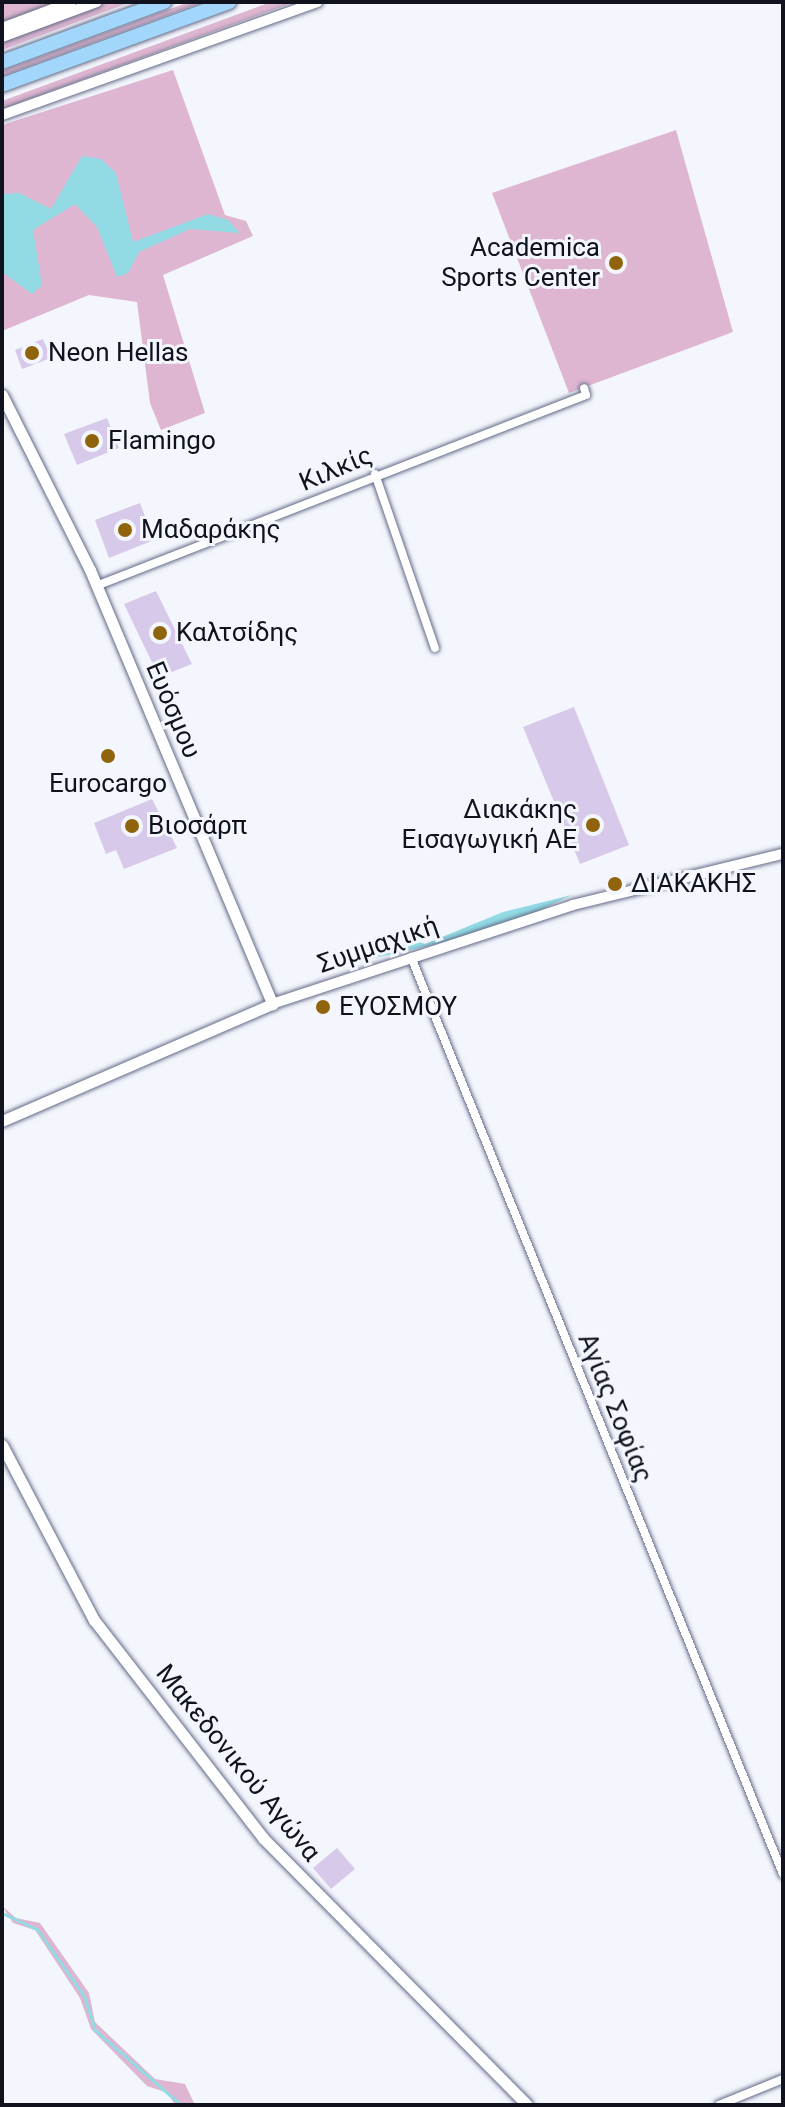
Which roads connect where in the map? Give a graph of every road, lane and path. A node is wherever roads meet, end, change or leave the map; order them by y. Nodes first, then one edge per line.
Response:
1 (71, 2) edge
2 (97, 2) edge
3 (164, 2) edge
4 (229, 2) edge
5 (317, 2) edge
6 (2, 28) edge
7 (2, 37) edge
8 (2, 62) edge
9 (2, 85) edge
10 (2, 115) edge
11 (584, 388) dead end
12 (2, 395) edge
13 (375, 474) junction
14 (96, 586) junction
15 (435, 648) dead end
16 (783, 854) edge
17 (411, 957) junction
18 (272, 1004) junction
19 (2, 1121) edge
20 (2, 1445) edge
21 (783, 1874) edge
22 (783, 2079) edge
23 (527, 2105) edge
24 (719, 2105) edge

1 - 6 street
2 - 7 street
3 - 8 highway
4 - 9 highway
5 - 10 street
11 - 13 street, Κιλκίς
12 - 14 main road, Ευόσμου
13 - 14 street, Κιλκίς
13 - 15 street
14 - 18 main road, Ευόσμου
16 - 17 street, Συμμαχική
17 - 18 street, Συμμαχική
17 - 21 street, Αγίας Σοφίας
18 - 19 main road, Συμμαχική
20 - 23 main road, Μακεδονικού Αγώνα
22 - 24 street

